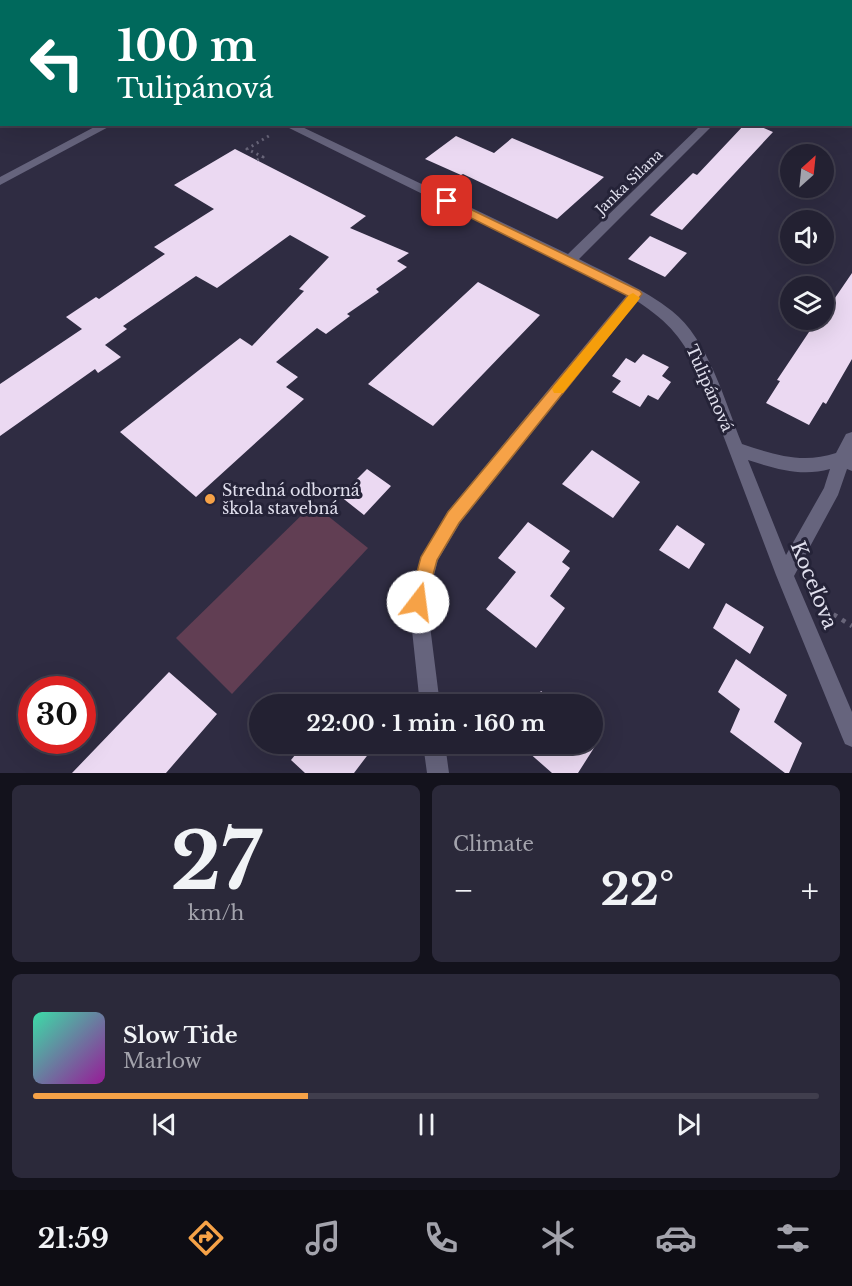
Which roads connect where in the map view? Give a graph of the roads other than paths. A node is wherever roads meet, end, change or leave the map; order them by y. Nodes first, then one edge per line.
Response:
1 (105, 126) edge
2 (290, 126) edge
3 (707, 126) edge
4 (0, 182) edge
5 (570, 260) junction
6 (636, 294) junction
7 (852, 439) edge
8 (736, 449) junction
9 (847, 461) edge
10 (785, 575) junction
11 (429, 694) edge
12 (852, 737) edge
13 (435, 754) edge
14 (438, 773) edge

1 - 4 street
2 - 5 street, Tulipánová
3 - 5 street, Janka Silana
5 - 6 street, Tulipánová
6 - 8 street, Tulipánová
6 - 11 street
7 - 9 street
8 - 9 street, Tulipánová
8 - 10 street, Koceľova
9 - 10 street
10 - 12 street, Koceľova
13 - 14 street

